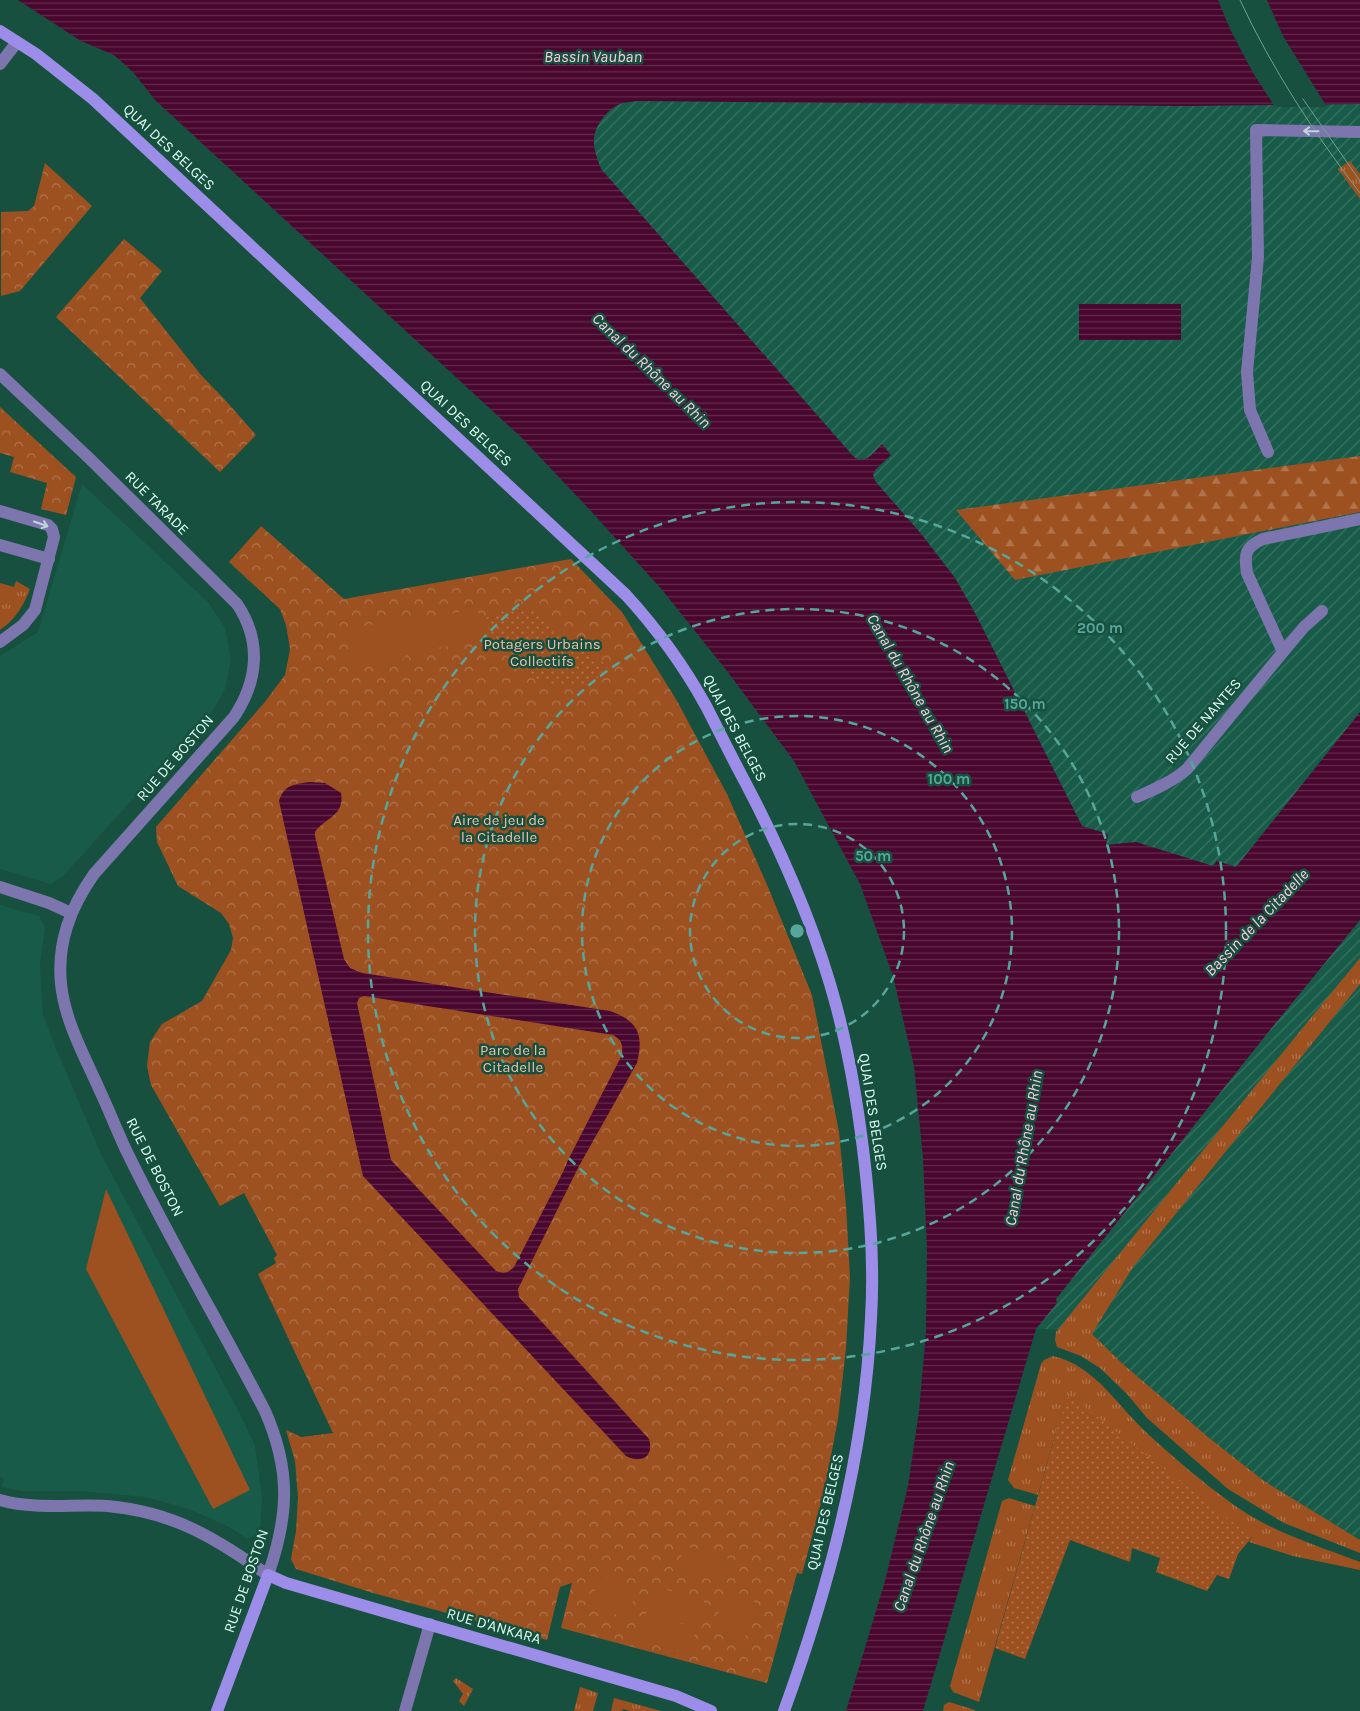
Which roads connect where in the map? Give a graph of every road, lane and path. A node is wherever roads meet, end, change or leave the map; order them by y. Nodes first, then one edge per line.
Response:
1 (0, 32) edge
2 (17, 42) junction
3 (0, 64) edge
4 (1360, 132) edge
5 (0, 374) edge
6 (1268, 452) dead end
7 (0, 511) edge
8 (1360, 519) edge
9 (0, 545) edge
10 (48, 559) junction
11 (1322, 611) dead end
12 (0, 642) edge
13 (1283, 652) junction
14 (253, 674) joint
15 (1137, 797) dead end
16 (0, 887) edge
17 (71, 913) junction
18 (0, 1500) edge
19 (268, 1575) junction
20 (430, 1624) junction
21 (217, 1711) edge
22 (406, 1711) edge
23 (711, 1711) edge
24 (784, 1711) edge

1 - 2 main road, QUAI DES BELGES
2 - 3 street
2 - 24 main road, QUAI DES BELGES
4 -> 6 street
5 - 14 street, RUE TARADE
7 -> 10 street
8 - 13 street
9 - 10 street
10 - 12 street
11 - 13 street, RUE DE NANTES
13 - 15 street, RUE DE NANTES
14 - 17 street, RUE DE BOSTON
16 - 17 street
17 - 19 street, RUE DE BOSTON
18 - 19 street
19 - 20 main road, RUE D'ANKARA
19 - 21 main road, RUE DE BOSTON
20 - 22 street
20 - 23 main road, RUE D'ANKARA

